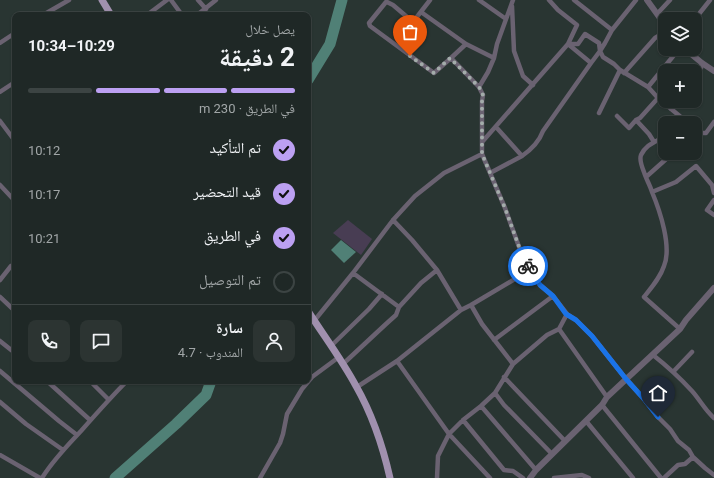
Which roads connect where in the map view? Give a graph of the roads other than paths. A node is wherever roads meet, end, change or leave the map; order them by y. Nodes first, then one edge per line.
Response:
1 (69, 0) edge
2 (102, 0) edge
3 (167, 0) edge
4 (171, 0) edge
5 (198, 0) edge
6 (216, 0) edge
7 (430, 0) edge
8 (479, 0) edge
9 (549, 0) edge
10 (574, 0) edge
11 (636, 0) edge
12 (647, 0) edge
13 (670, 0) edge
14 (710, 0) edge
15 (512, 1) edge
16 (206, 9) junction
17 (48, 12) edge
18 (109, 12) edge
19 (151, 12) edge
20 (180, 12) edge
21 (202, 12) edge
22 (421, 12) junction
23 (701, 12) edge
24 (657, 14) joint
25 (506, 19) junction
26 (612, 30) junction
27 (12, 35) edge
28 (658, 36) edge
29 (0, 43) edge
30 (466, 44) junction
31 (568, 44) junction
32 (600, 50) junction
33 (673, 56) edge
34 (693, 56) edge
35 (450, 58) junction
36 (494, 58) junction
37 (591, 63) junction
38 (702, 63) joint
39 (714, 70) edge
40 (622, 71) junction
41 (12, 84) edge
42 (533, 85) junction
43 (479, 87) junction
44 (648, 87) junction
45 (0, 92) edge
46 (658, 98) joint
47 (670, 109) edge
48 (599, 113) dead end
49 (617, 116) dead end
50 (676, 116) edge
51 (0, 120) edge
52 (636, 120) junction
53 (714, 122) edge
54 (496, 127) junction
55 (12, 133) edge
56 (702, 133) edge
57 (483, 141) junction
58 (658, 141) edge
59 (654, 142) junction
60 (482, 154) junction
61 (522, 156) junction
62 (665, 160) edge
63 (490, 173) junction
64 (646, 177) junction
65 (713, 183) edge
66 (0, 185) edge
67 (652, 192) junction
68 (714, 193) edge
69 (12, 199) edge
70 (714, 200) edge
71 (714, 215) edge
72 (393, 220) junction
73 (12, 266) edge
74 (437, 270) junction
75 (530, 270) junction
76 (353, 273) junction
77 (0, 280) edge
78 (714, 288) edge
79 (709, 293) junction
80 (382, 294) junction
81 (553, 296) junction
82 (0, 297) edge
83 (714, 298) edge
84 (472, 305) junction
85 (12, 307) edge
86 (398, 307) junction
87 (461, 310) junction
88 (566, 314) junction
89 (311, 316) edge
90 (314, 321) junction
91 (559, 329) junction
92 (680, 329) junction
93 (494, 340) junction
94 (0, 341) edge
95 (331, 346) junction
96 (12, 351) edge
97 (692, 352) dead end
98 (653, 355) junction
99 (339, 357) junction
100 (397, 361) junction
101 (343, 364) junction
102 (513, 364) junction
103 (0, 371) edge
104 (673, 372) junction
105 (504, 377) junction
106 (311, 378) edge
107 (626, 379) junction
108 (12, 381) edge
109 (15, 384) edge
110 (50, 384) edge
111 (93, 384) edge
112 (124, 384) edge
113 (306, 384) edge
114 (357, 387) junction
115 (494, 393) junction
116 (607, 397) junction
117 (108, 399) junction
118 (0, 402) edge
119 (602, 405) junction
120 (481, 406) junction
121 (714, 418) edge
122 (90, 420) junction
123 (463, 420) junction
124 (586, 421) junction
125 (450, 434) junction
126 (77, 435) junction
127 (565, 441) junction
128 (63, 450) junction
129 (552, 454) junction
130 (0, 455) edge
131 (693, 457) junction
132 (536, 470) junction
133 (714, 475) edge
134 (41, 478) edge
135 (260, 478) edge
136 (390, 478) edge
137 (437, 478) edge
138 (490, 478) edge
139 (523, 478) edge
140 (530, 478) edge
141 (554, 478) edge
142 (589, 478) edge
143 (633, 478) edge
144 (660, 478) edge
145 (664, 478) edge

1 - 17 street
2 - 18 main road
3 - 19 street
4 - 20 street
5 - 16 street
6 - 16 street
7 - 22 street
8 - 25 street
9 - 31 street
10 - 26 street
11 - 26 street
12 - 24 street
13 - 24 street
14 - 23 street
15 - 25 street
15 - 42 street
16 - 21 street
22 - 30 street
22 - 35 street
25 - 36 street
26 - 32 street
27 - 29 street
28 - 40 street
30 - 35 street
30 - 36 street
31 - 32 street
31 - 37 street
31 - 42 street
32 - 37 street
32 - 40 street
33 - 44 street
34 - 38 street
35 - 43 street
36 - 43 street
37 - 61 street
38 - 39 street
40 - 44 street
40 - 48 street
41 - 45 street
42 - 54 street
43 - 57 street
44 - 46 street
46 - 52 street
47 - 50 street
49 - 52 street
51 - 55 street
52 - 59 street
53 - 56 street
54 - 57 street
54 - 61 street
57 - 60 street
58 - 59 street
59 - 64 street
60 - 63 street
60 - 72 street
61 - 63 street
62 - 64 street
63 - 75 street
64 - 67 street
65 - 67 street
65 - 68 street
66 - 69 street
67 - 92 street
70 - 71 street
72 - 74 street
72 - 76 street
73 - 77 street
74 - 86 street
74 - 87 street
75 - 81 street
75 - 84 street
76 - 80 street
76 - 90 street
78 - 79 street
79 - 83 street
79 - 92 street
80 - 86 street
80 - 95 street
81 - 88 street
81 - 93 street
82 - 85 street
84 - 87 street
84 - 93 street
86 - 101 street
87 - 100 street
88 - 91 street
88 - 107 street
89 - 90 main road
90 - 95 main road
91 - 102 street
91 - 116 street
92 - 98 street
93 - 102 street
94 - 96 street
95 - 99 main road
97 - 104 street
98 - 104 street
98 - 107 street
99 - 101 main road
99 - 106 street
100 - 114 street
100 - 125 street
101 - 114 main road
102 - 105 street
103 - 108 street
104 - 121 street
105 - 115 street
105 - 127 street
107 - 116 street
107 - 131 street
109 - 126 street
110 - 122 street
111 - 117 street
112 - 117 street
113 - 135 street
114 - 136 main road
115 - 120 street
115 - 129 street
116 - 119 street
117 - 122 street
118 - 128 street
119 - 124 street
119 - 144 street
120 - 123 street
120 - 132 street
122 - 126 street
123 - 125 street
123 - 139 street
124 - 127 street
124 - 143 street
125 - 137 street
125 - 138 street
126 - 128 street
127 - 129 street
128 - 134 street
129 - 132 street
130 - 134 street
131 - 133 street
131 - 145 street
132 - 140 street
141 - 142 street

